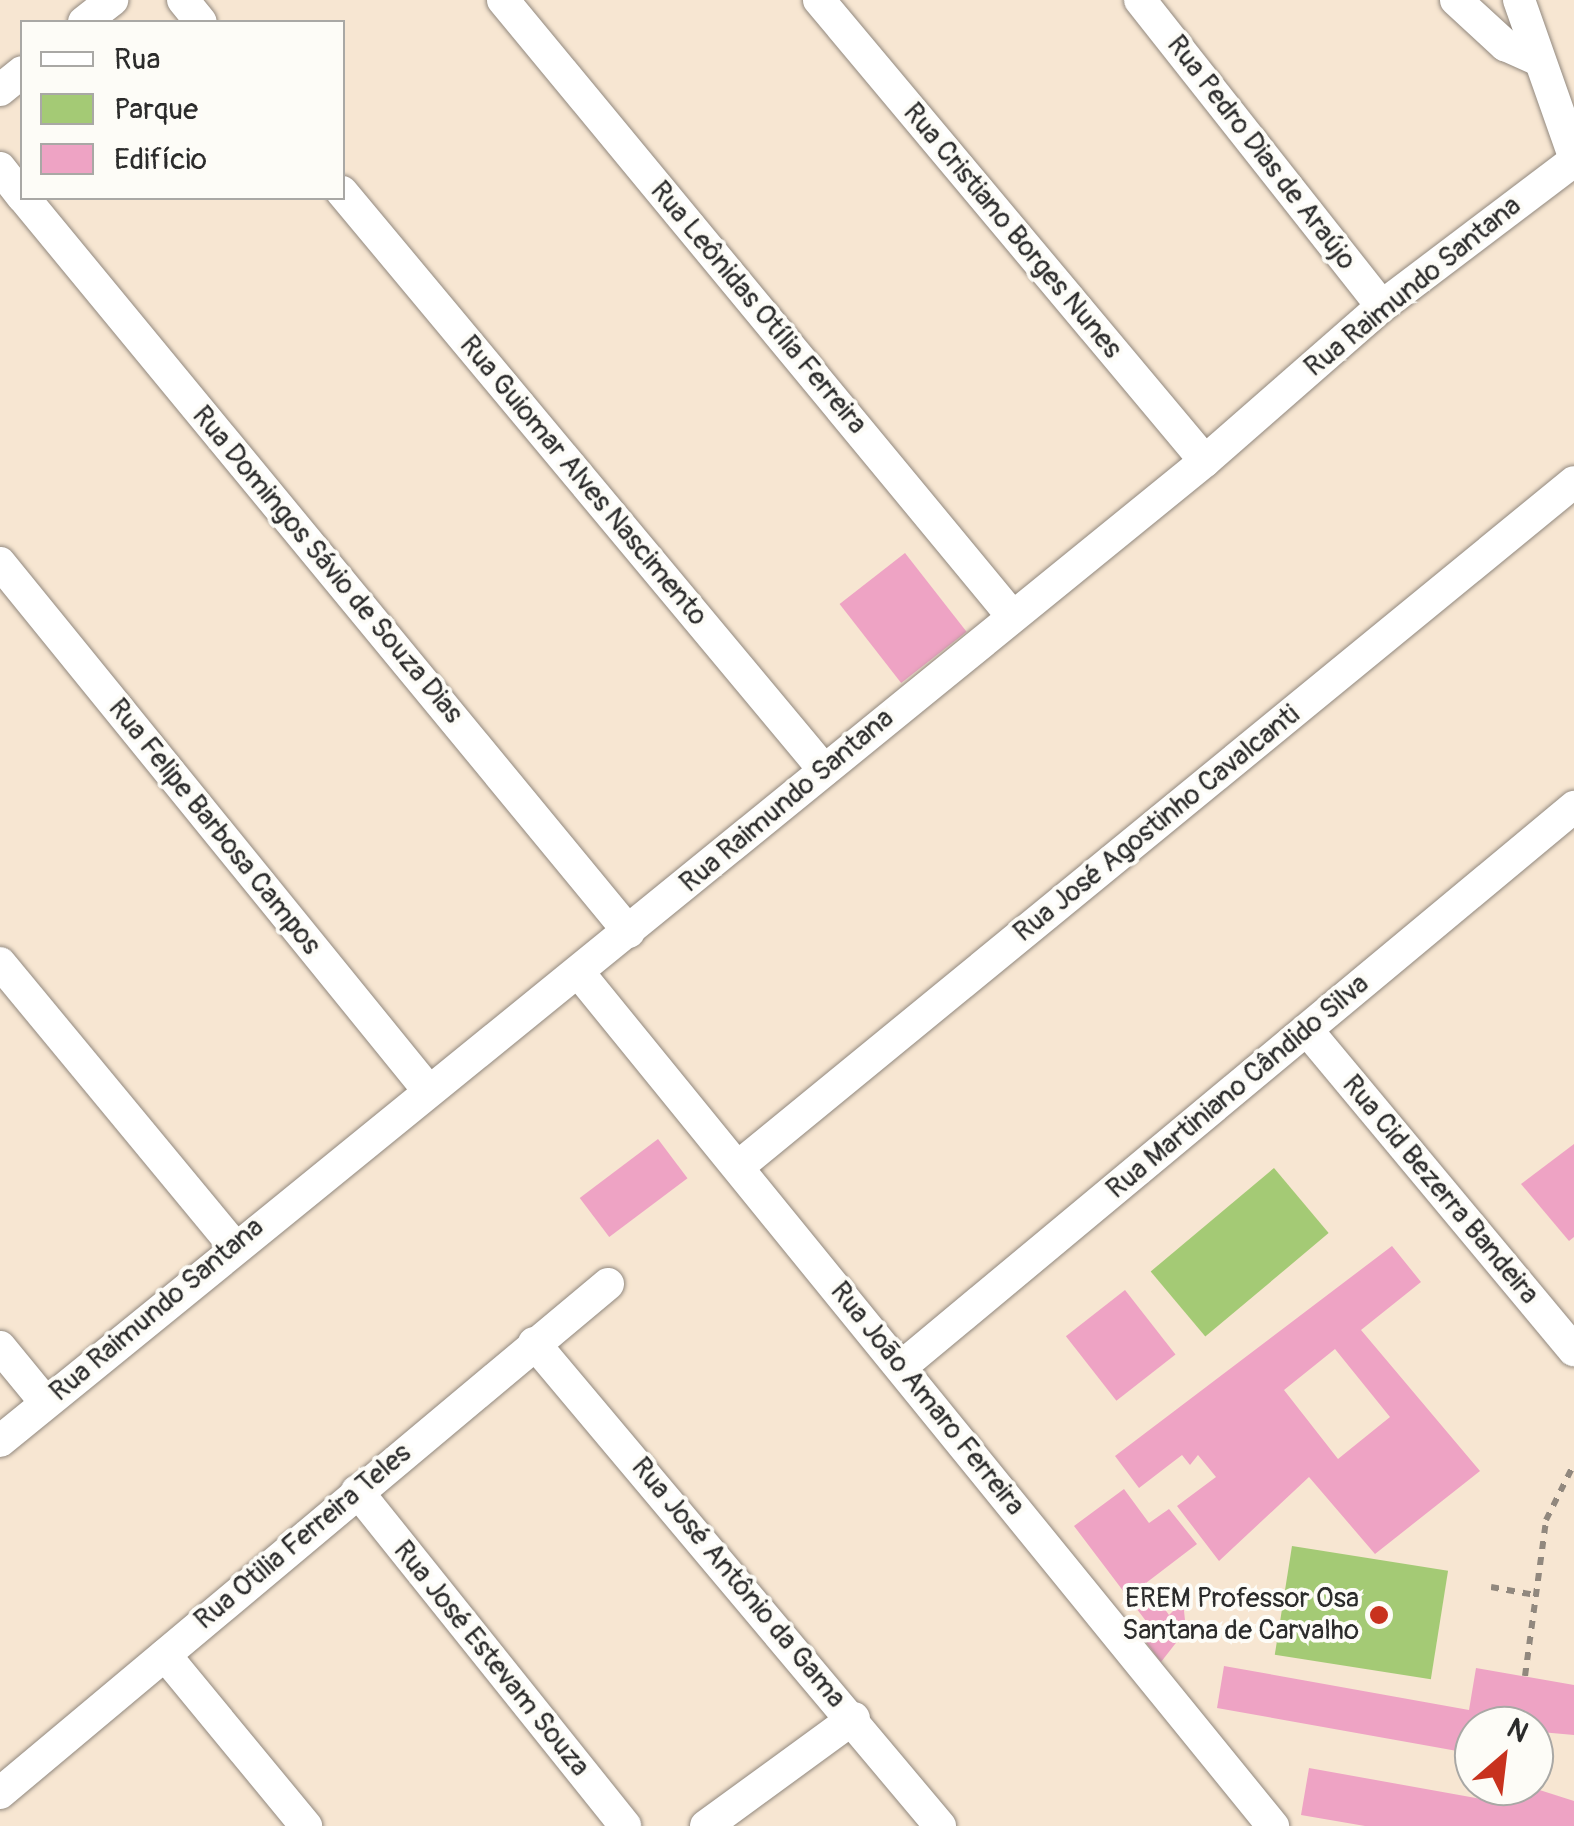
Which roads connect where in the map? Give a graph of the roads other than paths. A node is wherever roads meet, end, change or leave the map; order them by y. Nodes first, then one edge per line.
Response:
1 (112, 0) edge
2 (182, 0) edge
3 (503, 0) edge
4 (819, 0) edge
5 (1140, 0) edge
6 (1456, 0) edge
7 (1519, 0) edge
8 (87, 20) edge
9 (199, 20) edge
10 (1538, 60) junction
11 (20, 74) edge
12 (0, 90) edge
13 (1574, 159) edge
14 (0, 168) edge
15 (20, 193) edge
16 (345, 196) edge
17 (25, 200) edge
18 (1382, 306) junction
19 (1205, 461) junction
20 (1574, 482) edge
21 (0, 563) edge
22 (1012, 616) junction
23 (824, 770) junction
24 (1574, 806) edge
25 (629, 932) junction
26 (0, 962) edge
27 (579, 973) junction
28 (1306, 1030) junction
29 (429, 1091) junction
30 (739, 1166) junction
31 (233, 1245) junction
32 (608, 1284) dead end
33 (534, 1343) junction
34 (0, 1347) edge
35 (1574, 1350) edge
36 (900, 1367) junction
37 (46, 1403) junction
38 (0, 1440) edge
39 (356, 1491) junction
40 (164, 1655) junction
41 (854, 1718) junction
42 (0, 1793) edge
43 (306, 1826) edge
44 (626, 1826) edge
45 (706, 1826) edge
46 (940, 1826) edge
47 (1273, 1826) edge

1 - 8 street
2 - 9 street
3 - 22 street, Rua Leônidas Otília Ferreira
4 - 19 street, Rua Cristiano Borges Nunes
5 - 18 street, Rua Pedro Dias de Araújo
6 - 10 street
7 - 10 street
10 - 13 street
11 - 12 street
13 - 18 street, Rua Raimundo Santana
14 - 15 street, Rua Domingos Sávio de Souza Dias
16 - 23 street, Rua Guiomar Alves Nascimento
17 - 25 street, Rua Domingos Sávio de Souza Dias
18 - 19 street, Rua Raimundo Santana
19 - 22 street, Rua Raimundo Santana
20 - 30 street, Rua José Agostinho Cavalcanti
21 - 29 street, Rua Felipe Barbosa Campos
22 - 23 street, Rua Raimundo Santana
23 - 25 street, Rua Raimundo Santana
24 - 28 street, Rua Martiniano Cândido Silva
25 - 27 street, Rua Raimundo Santana
26 - 31 street
27 - 29 street, Rua Raimundo Santana
27 - 30 street, Rua João Amaro Ferreira
28 - 35 street, Rua Cid Bezerra Bandeira
28 - 36 street, Rua Martiniano Cândido Silva
29 - 31 street, Rua Raimundo Santana
30 - 36 street, Rua João Amaro Ferreira
31 - 37 street, Rua Raimundo Santana
32 - 33 street, Rua Otilia Ferreira Teles
33 - 39 street, Rua Otilia Ferreira Teles
33 - 41 street, Rua José Antônio da Gama
34 - 37 street
36 - 47 street, Rua João Amaro Ferreira
37 - 38 street, Rua Raimundo Santana
39 - 40 street, Rua Otilia Ferreira Teles
39 - 44 street, Rua José Estevam Souza
40 - 42 street, Rua Otilia Ferreira Teles
40 - 43 street
41 - 45 street
41 - 46 street, Rua José Antônio da Gama

